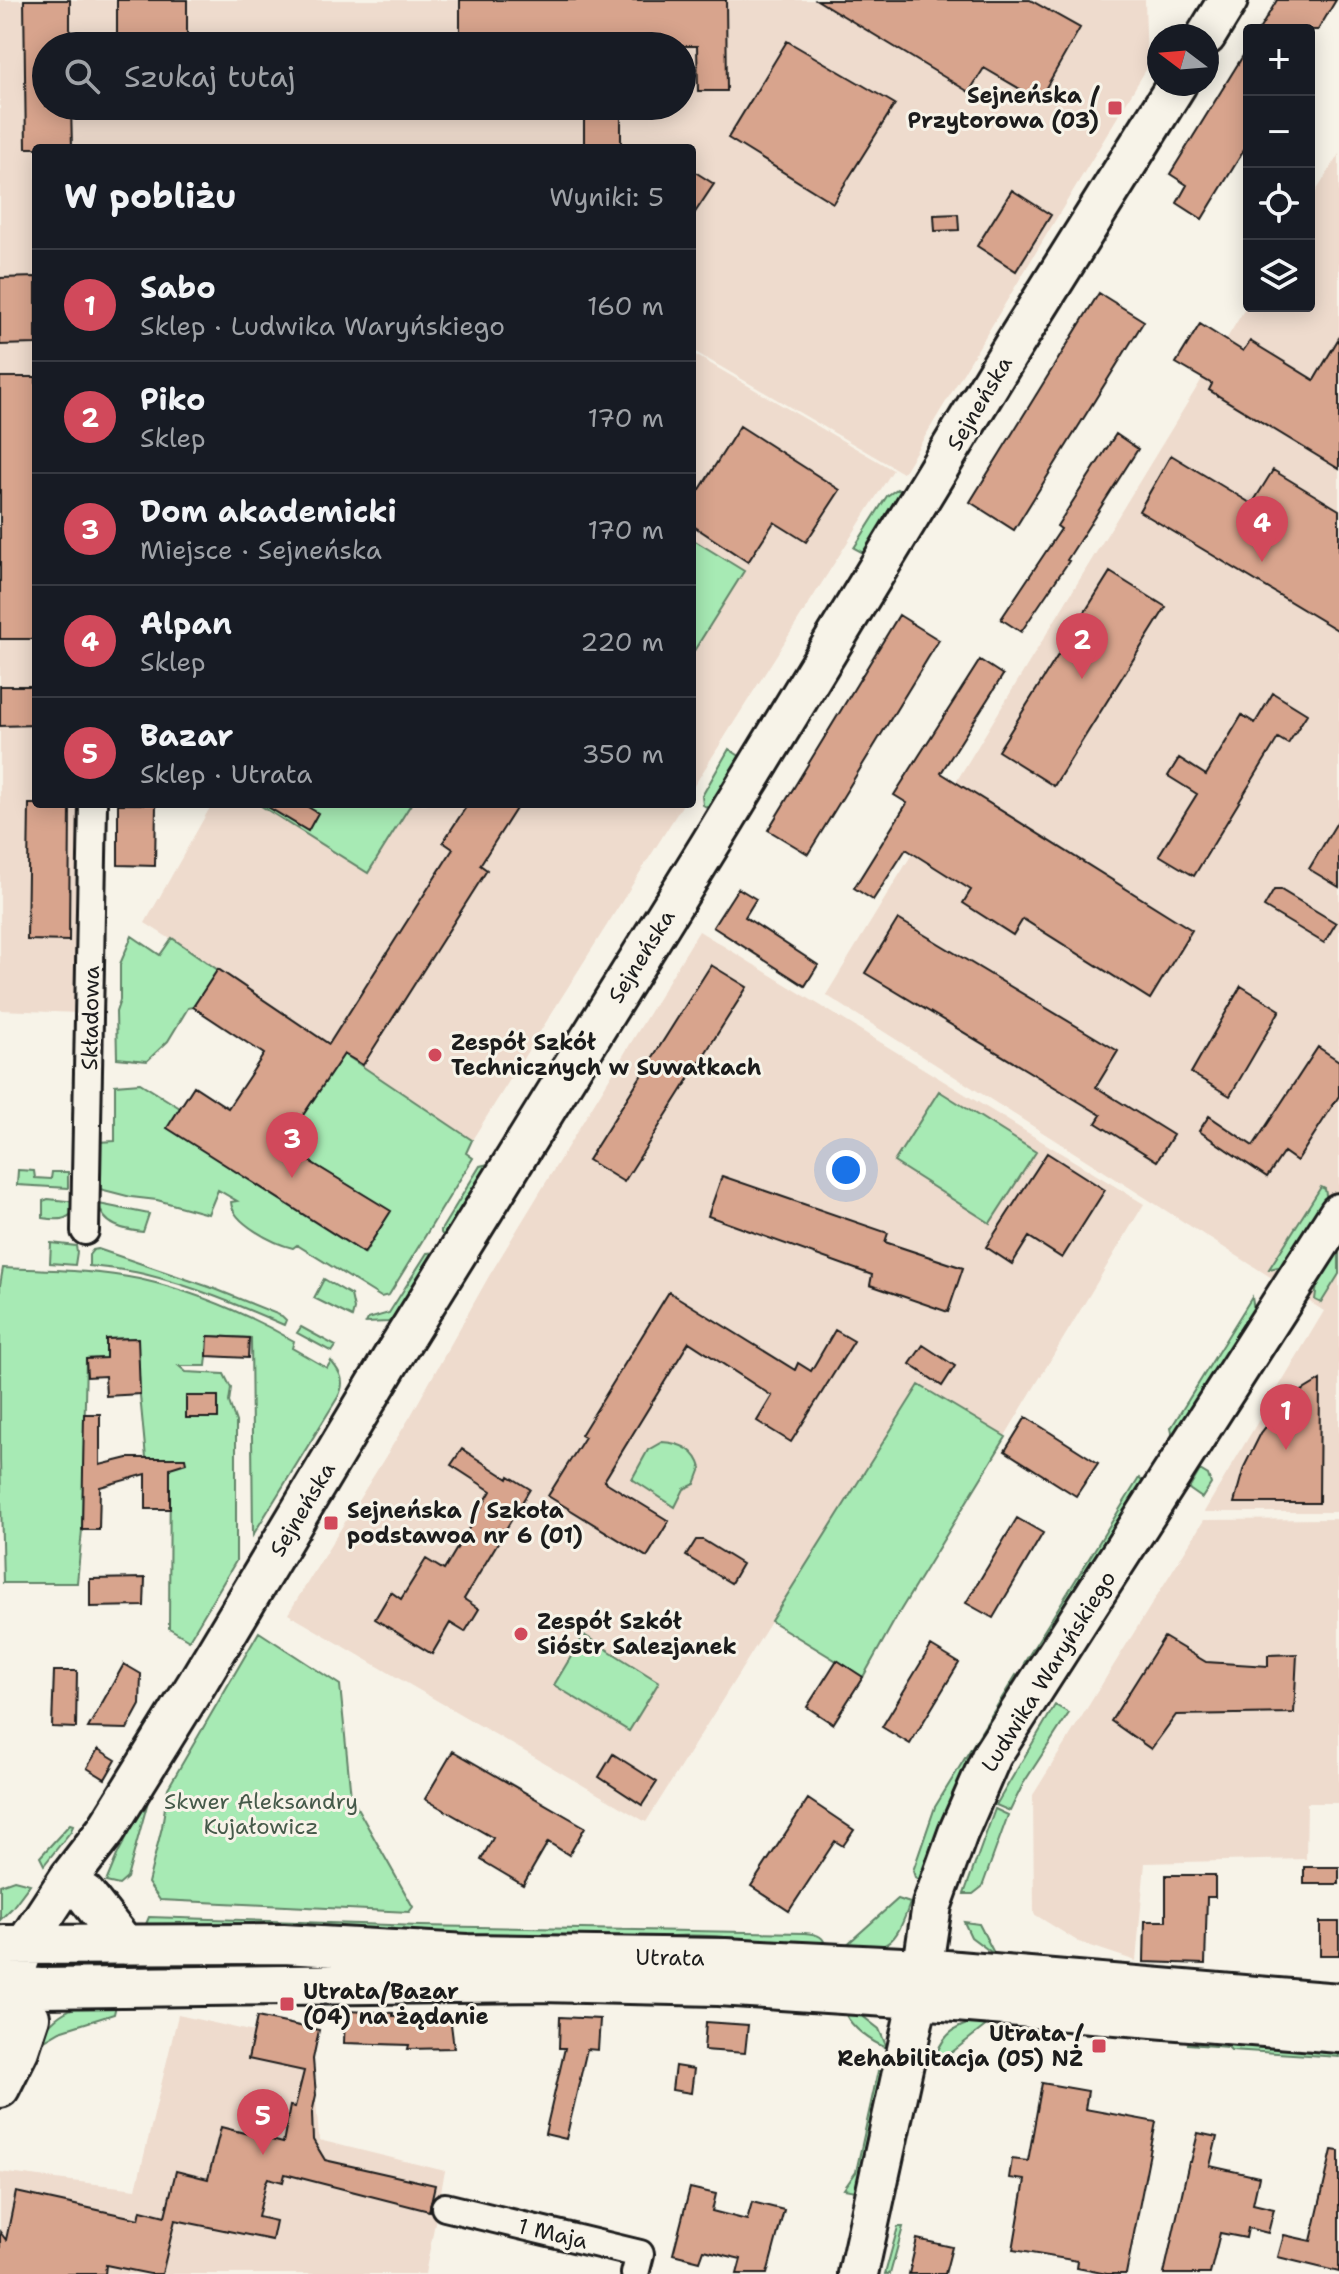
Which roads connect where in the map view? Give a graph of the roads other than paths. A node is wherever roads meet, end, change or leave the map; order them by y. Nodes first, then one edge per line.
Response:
1 (1228, 0) edge
2 (1213, 24) edge
3 (1169, 96) edge
4 (93, 808) edge
5 (1339, 1213) edge
6 (85, 1231) dead end
7 (106, 1830) junction
8 (85, 1894) junction
9 (27, 1945) edge
10 (125, 1945) junction
11 (920, 1984) junction
12 (17, 1986) edge
13 (1339, 2003) edge
14 (1339, 2033) edge
15 (0, 2042) edge
16 (0, 2088) edge
17 (445, 2207) dead end
18 (635, 2274) edge
19 (858, 2274) edge

1 - 2 street
3 - 7 street, Sejneńska
4 - 6 street, Składowa
5 - 11 street, Ludwika Waryńskiego
7 - 8 street, Sejneńska
7 - 9 street, Sejneńska
8 - 9 street, Sejneńska
8 - 10 street
9 - 10 street, Utrata
9 - 12 street, Sejneńska
10 - 11 street, Utrata
11 - 12 street, Utrata
11 - 13 street, Utrata
11 - 14 street, Utrata
11 - 19 street, Ludwika Waryńskiego
12 - 15 street, Sejneńska
12 - 16 street, Sejneńska
17 - 18 street, 1 Maja

